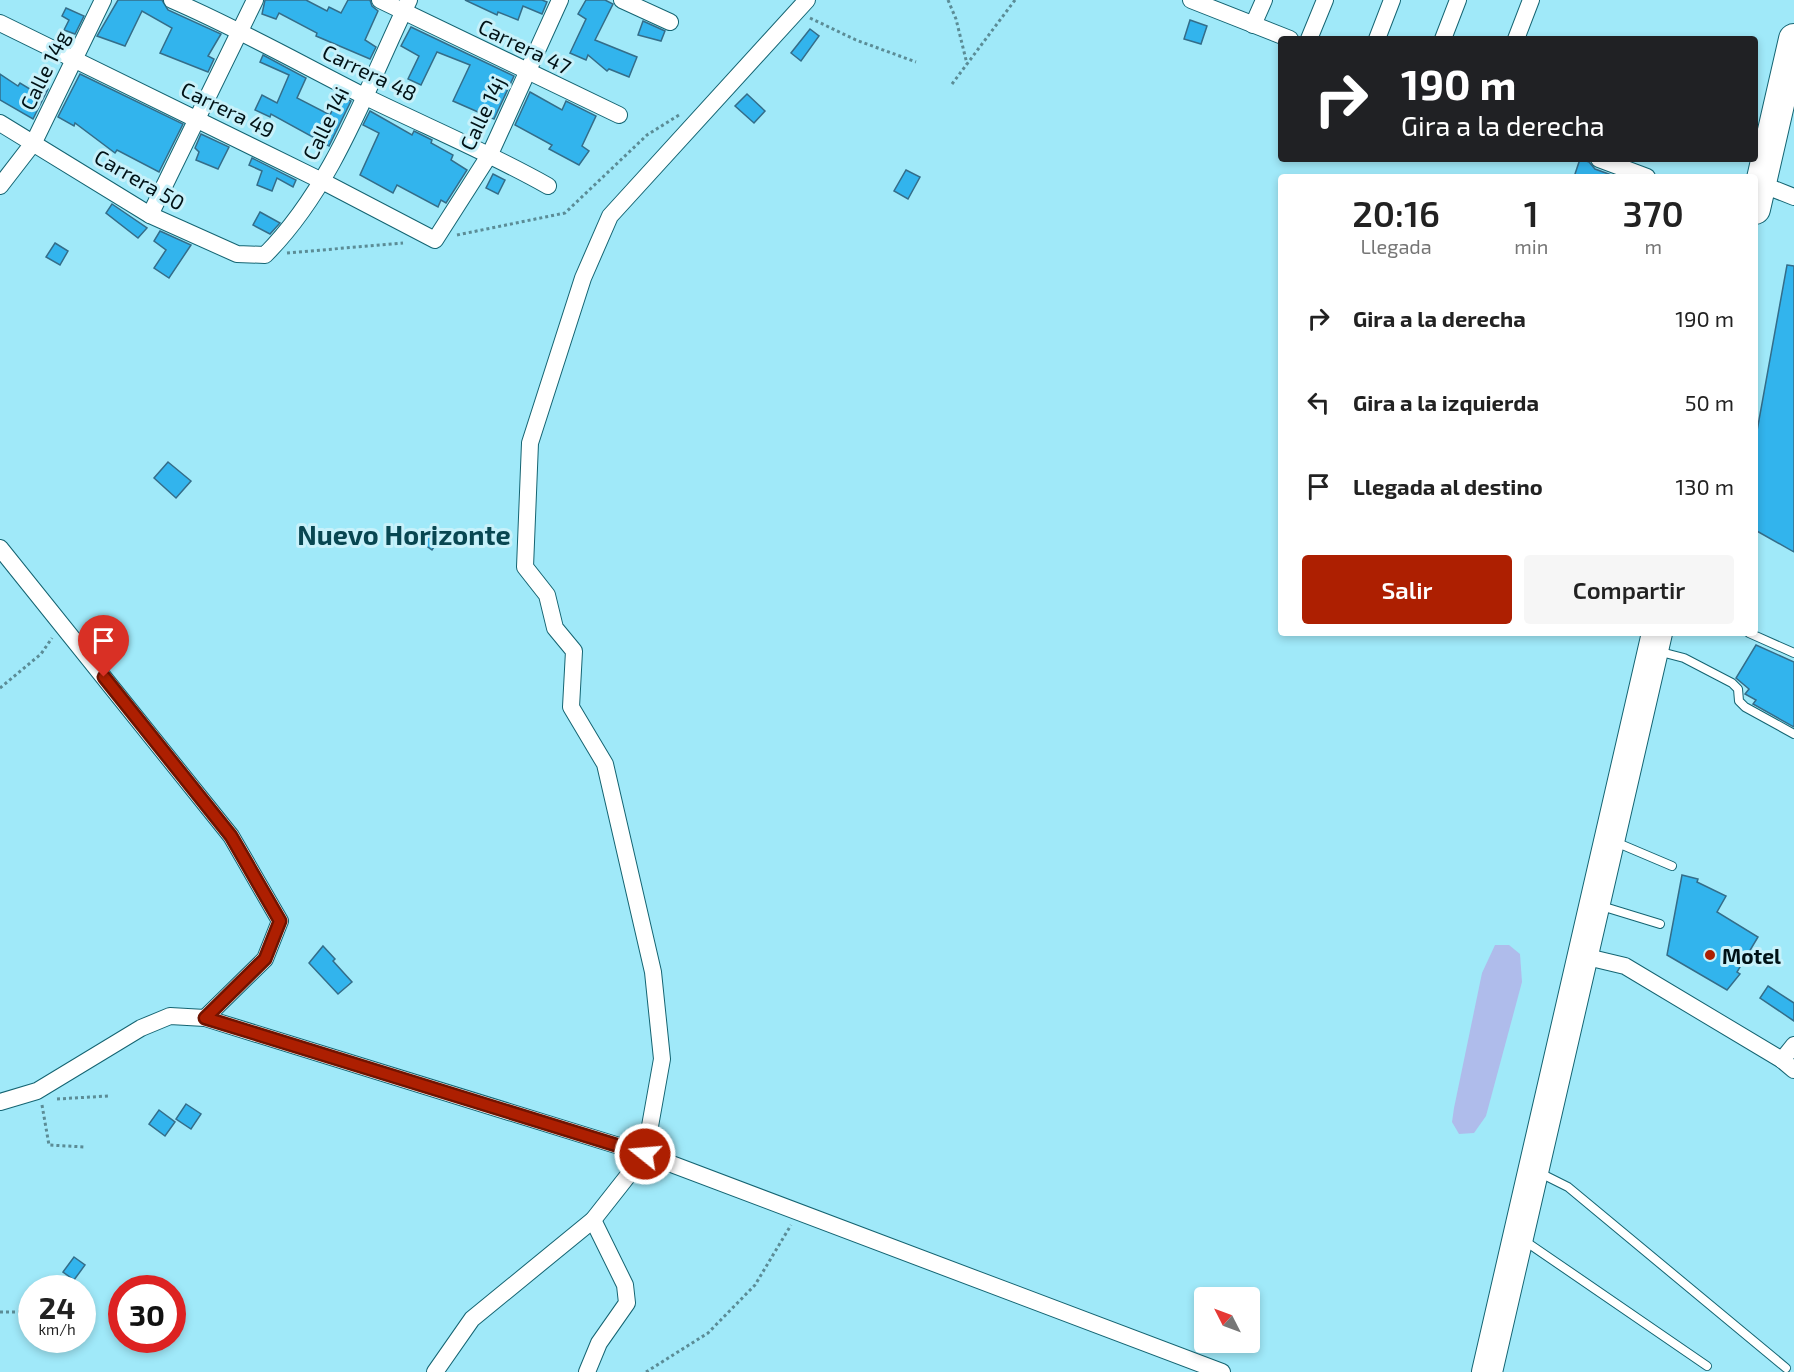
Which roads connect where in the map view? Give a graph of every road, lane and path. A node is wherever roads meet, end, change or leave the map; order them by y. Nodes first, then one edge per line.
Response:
1 (103, 0) edge
2 (172, 0) edge
3 (255, 0) edge
4 (380, 0) edge
5 (560, 0) edge
6 (622, 0) edge
7 (948, 0) edge
8 (1015, 0) edge
9 (1264, 0) edge
10 (1325, 0) edge
11 (1392, 0) edge
12 (1458, 0) edge
13 (1531, 0) edge
14 (1196, 1) edge
15 (406, 6) edge
16 (802, 6) edge
17 (670, 22) dead end
18 (0, 23) edge
19 (1253, 25) junction
20 (240, 30) junction
21 (1282, 36) edge
22 (1310, 36) edge
23 (1378, 36) edge
24 (1444, 36) edge
25 (1517, 36) edge
26 (1794, 39) edge
27 (75, 59) junction
28 (916, 62) dead end
29 (967, 64) junction
30 (527, 72) junction
31 (952, 84) dead end
32 (364, 96) junction
33 (683, 112) dead end
34 (619, 115) dead end
35 (197, 119) junction
36 (0, 123) edge
37 (34, 142) junction
38 (490, 154) junction
39 (1607, 162) edge
40 (1639, 174) edge
41 (322, 181) junction
42 (0, 186) edge
43 (548, 186) dead end
44 (1758, 196) edge
45 (1794, 197) edge
46 (150, 215) junction
47 (435, 240) junction
48 (265, 255) junction
49 (0, 548) edge
50 (61, 624) junction
51 (1756, 636) edge
52 (1655, 642) edge
53 (1794, 653) edge
54 (0, 688) edge
55 (1794, 735) edge
56 (1610, 840) junction
57 (1672, 866) dead end
58 (1595, 904) junction
59 (1660, 924) dead end
60 (1583, 956) junction
61 (205, 1018) junction
62 (1794, 1045) edge
63 (1788, 1065) edge
64 (39, 1095) junction
65 (108, 1096) dead end
66 (0, 1102) edge
67 (84, 1147) dead end
68 (645, 1154) junction
69 (1534, 1170) junction
70 (799, 1213) junction
71 (593, 1220) junction
72 (1518, 1236) junction
73 (0, 1312) edge
74 (18, 1312) edge
75 (1707, 1366) dead end
76 (1786, 1368) dead end
77 (435, 1372) edge
78 (587, 1372) edge
79 (646, 1372) edge
80 (1222, 1372) edge
81 (1487, 1372) edge

1 - 27 street, Calle 14g
2 - 20 street, Carrera 48
3 - 20 street
4 - 15 street, Carrera 47
5 - 30 street, Calle 14j
6 - 17 street
7 - 29 path
8 - 29 path
9 - 19 street
10 - 22 street
11 - 23 street
12 - 24 street
13 - 25 street
14 - 19 street
15 - 30 street, Carrera 47
15 - 32 street, Calle 14i
16 - 28 path
16 - 68 street
18 - 27 street, Carrera 49
19 - 21 street
20 - 32 street, Carrera 48
20 - 35 street
26 - 44 highway
27 - 35 street, Carrera 49
27 - 37 street, Calle 14g
29 - 31 path
30 - 34 street, Carrera 47
30 - 38 street, Calle 14j
32 - 38 street, Carrera 48
32 - 41 street, Calle 14i
33 - 47 path
35 - 41 street, Carrera 49
35 - 46 street
36 - 37 street, Carrera 50
37 - 42 street, Calle 14g
37 - 46 street, Carrera 50
38 - 43 street, Carrera 48
38 - 47 street, Calle 14j
39 - 40 street
41 - 47 street, Carrera 49
41 - 48 street, Calle 14i
44 - 45 street
46 - 48 street, Carrera 50
47 - 48 path
49 - 50 street
50 - 54 path
50 - 61 street
51 - 53 lane
52 - 55 lane
52 - 56 highway
56 - 57 lane
56 - 58 highway
58 - 59 lane
58 - 60 highway
60 - 63 street
60 - 69 highway
61 - 64 street
61 - 68 street
62 - 63 street
64 - 65 path
64 - 66 street
64 - 67 path
68 - 70 street
68 - 71 street
69 - 72 highway
69 - 76 lane
70 - 79 path
70 - 80 street
71 - 77 street
71 - 78 street
72 - 75 lane
72 - 81 highway
73 - 74 path

